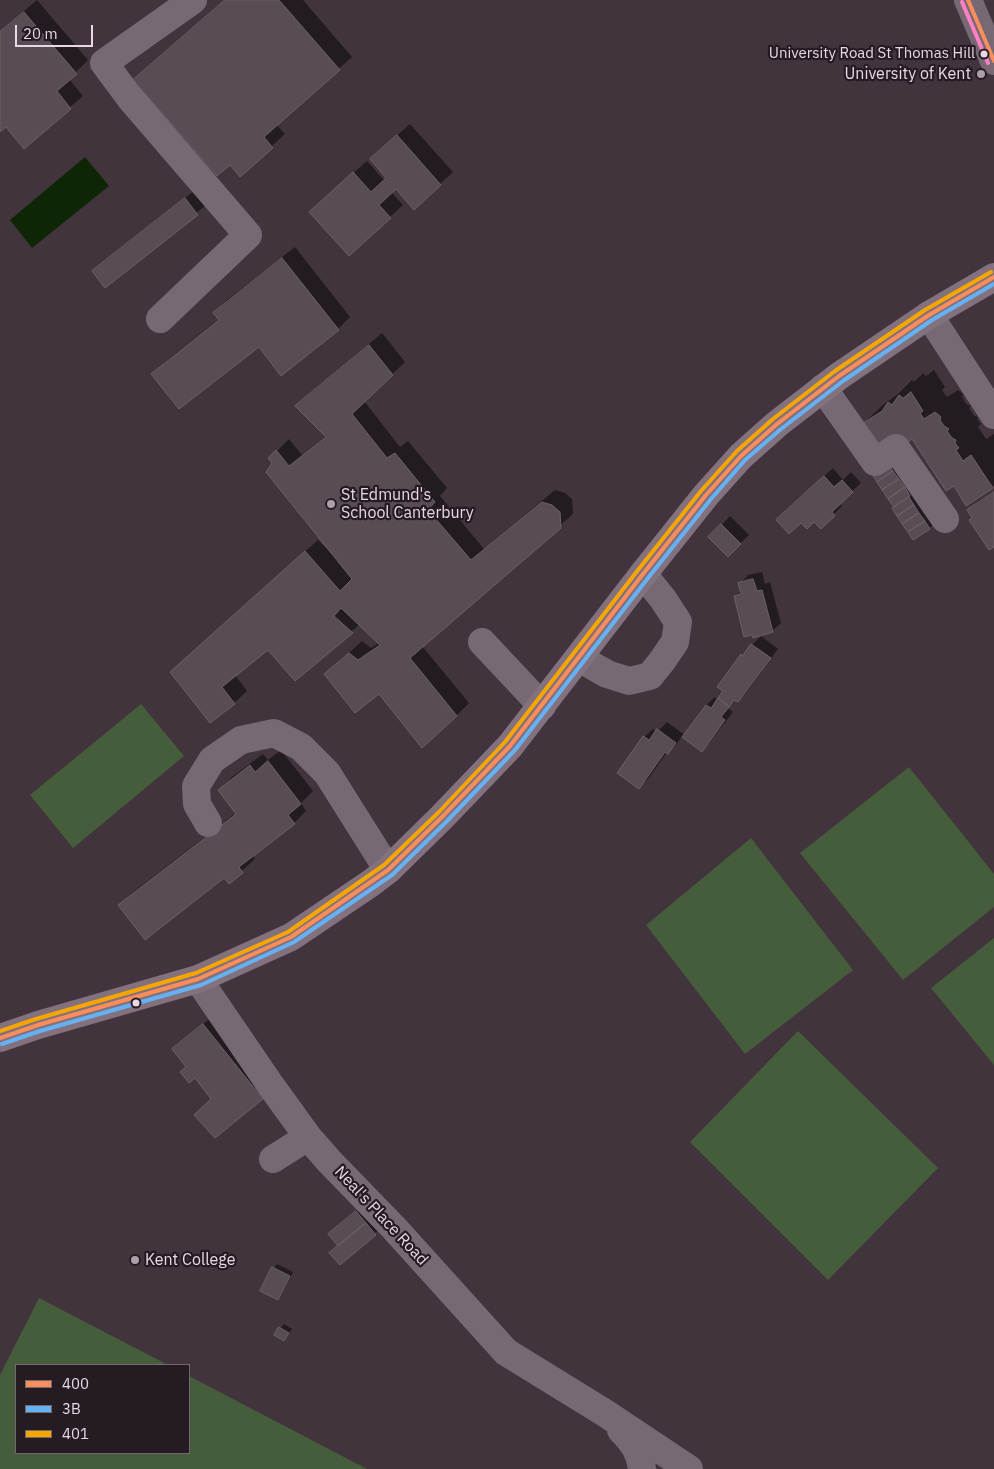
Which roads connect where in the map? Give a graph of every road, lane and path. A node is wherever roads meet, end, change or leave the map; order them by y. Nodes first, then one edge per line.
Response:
1 (193, 0) edge
2 (968, 0) edge
3 (994, 61) edge
4 (994, 277) edge
5 (929, 315) junction
6 (160, 319) dead end
7 (823, 388) junction
8 (994, 415) edge
9 (945, 519) dead end
10 (643, 574) junction
11 (482, 642) dead end
12 (579, 658) junction
13 (542, 706) junction
14 (208, 823) dead end
15 (388, 870) junction
16 (198, 979) junction
17 (0, 1038) edge
18 (308, 1137) junction
19 (273, 1159) dead end
20 (605, 1413) junction
21 (642, 1469) edge
22 (689, 1469) edge

1 - 6 street
2 - 3 street
4 - 5 main road
5 - 7 main road
5 - 8 street
7 - 9 street
7 - 10 main road
10 - 12 main road
10 - 12 street
11 - 13 street
12 - 13 main road
13 - 15 main road
14 - 15 street
15 - 16 main road
16 - 17 main road
16 - 18 street, Neal's Place Road
18 - 19 street
18 - 20 street, Neal's Place Road
20 - 21 street, Neal's Place Road
20 - 22 street, Neal's Place Road

